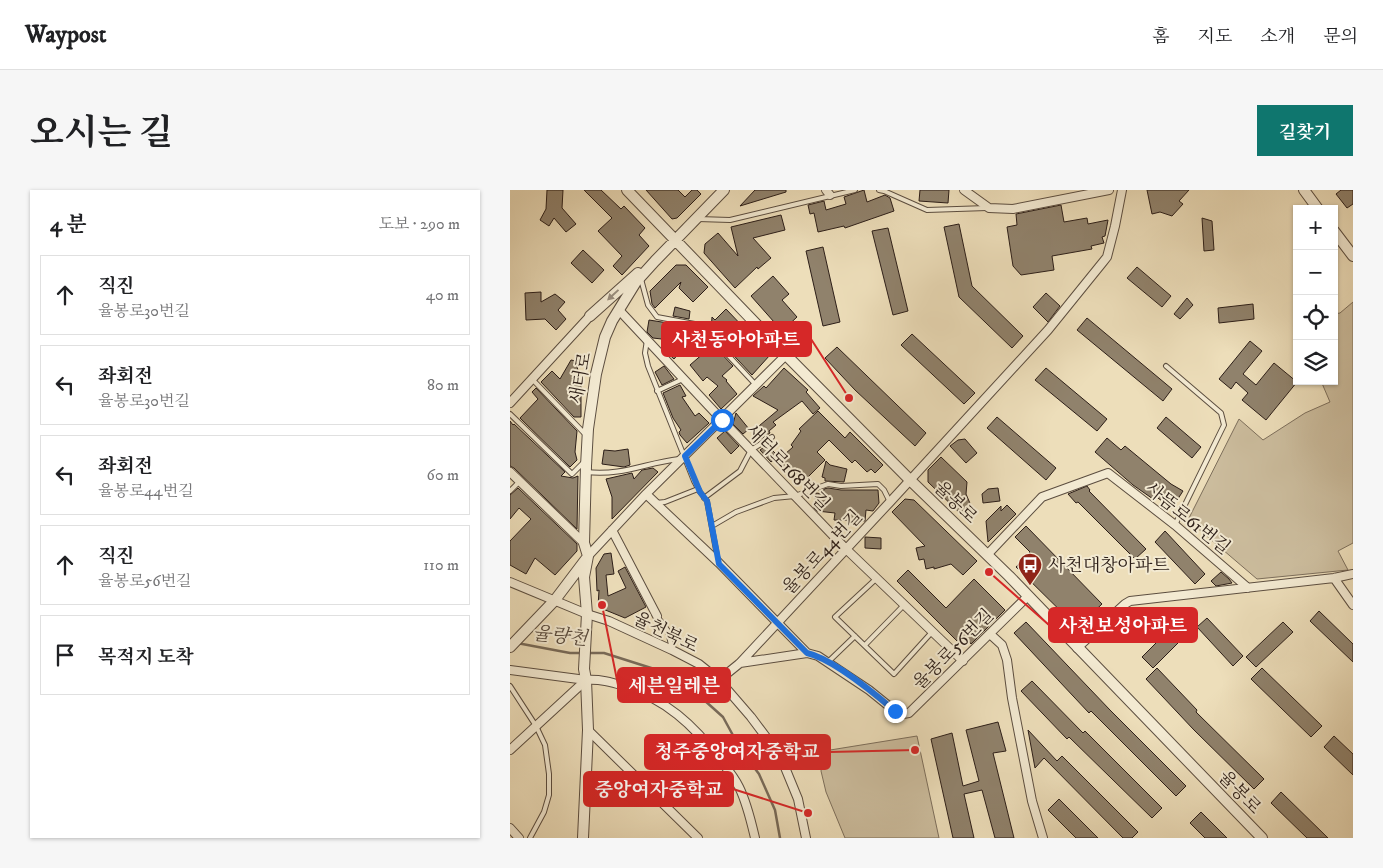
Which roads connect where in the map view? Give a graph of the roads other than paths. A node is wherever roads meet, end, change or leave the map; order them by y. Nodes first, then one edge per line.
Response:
1 (627, 190) edge
2 (724, 190) edge
3 (855, 190) edge
4 (879, 190) edge
5 (964, 190) edge
6 (1109, 190) edge
7 (1122, 190) edge
8 (1304, 190) edge
9 (828, 192) edge
10 (1315, 205) edge
11 (989, 208) junction
12 (696, 220) junction
13 (1338, 236) edge
14 (675, 240) junction
15 (664, 252) junction
16 (1353, 256) edge
17 (641, 277) junction
18 (619, 310) junction
19 (590, 316) junction
20 (608, 331) junction
21 (648, 340) junction
22 (786, 355) junction
23 (1166, 366) dead end
24 (532, 379) junction
25 (683, 379) junction
26 (755, 384) junction
27 (657, 392) junction
28 (510, 403) edge
29 (510, 414) edge
30 (722, 420) junction
31 (588, 436) junction
32 (772, 437) dead end
33 (750, 450) junction
34 (684, 457) junction
35 (586, 460) junction
36 (510, 472) edge
37 (586, 472) junction
38 (910, 480) junction
39 (519, 482) junction
40 (698, 489) junction
41 (510, 491) edge
42 (646, 494) junction
43 (795, 496) junction
44 (704, 498) junction
45 (890, 502) junction
46 (656, 503) junction
47 (1175, 525) junction
48 (712, 526) junction
49 (612, 530) junction
50 (584, 543) junction
51 (846, 549) junction
52 (987, 555) junction
53 (588, 556) junction
54 (719, 564) junction
55 (1353, 574) edge
56 (876, 578) junction
57 (1334, 578) junction
58 (510, 582) edge
59 (1248, 588) junction
60 (1028, 596) junction
61 (555, 600) junction
62 (904, 605) junction
63 (1353, 605) edge
64 (587, 614) junction
65 (657, 616) joint
66 (777, 623) junction
67 (932, 632) junction
68 (990, 634) junction
69 (855, 636) junction
70 (865, 645) junction
71 (510, 647) edge
72 (1077, 648) junction
73 (672, 650) junction
74 (807, 653) junction
75 (963, 661) junction
76 (828, 662) junction
77 (740, 663) junction
78 (510, 670) edge
79 (586, 680) junction
80 (718, 680) junction
81 (510, 686) edge
82 (536, 726) junction
83 (588, 730) junction
84 (510, 750) edge
85 (510, 828) edge
86 (519, 838) edge
87 (530, 838) edge
88 (583, 838) edge
89 (698, 838) edge
90 (755, 838) edge
91 (806, 838) edge
92 (1043, 838) edge
93 (1262, 838) edge

1 - 14 street, 율봉로
2 - 12 street, 새터로
3 - 9 lane
4 - 11 lane
5 - 11 street
6 - 11 street
7 - 38 street, 율봉로44번길
8 - 10 street
9 - 12 lane
12 - 14 street, 새터로
13 - 16 street
14 - 15 street, 새터로
14 - 22 street, 율봉로
15 - 17 street, 새터로
15 -> 19 street
17 - 18 street, 새터로
17 - 26 lane
18 - 20 street, 새터로
18 - 21 street, 새터로168번길
19 - 20 street
19 - 24 street
20 - 31 street, 새터로
21 - 25 street, 새터로168번길
21 - 27 lane
22 - 26 street
22 - 38 street, 율봉로
23 - 47 lane
24 - 28 street
24 - 31 lane
25 - 27 lane
25 - 30 street, 새터로168번길
26 - 30 street
27 - 34 lane
29 - 35 lane
30 - 33 street, 새터로168번길
30 - 34 street
31 - 35 street, 새터로
32 - 33 lane
33 - 43 street, 새터로168번길
33 - 44 lane
34 - 37 lane
34 - 40 lane
34 - 42 street
35 - 37 street, 새터로
36 - 39 street
37 - 50 street, 새터로
38 - 45 street, 율봉로44번길
38 - 52 street, 율봉로
39 - 41 lane
39 - 50 street
40 - 44 lane
40 - 46 lane
42 - 46 street
42 - 49 street
43 - 45 lane, 율봉로44번길
43 - 48 lane
43 - 51 street, 새터로168번길
44 - 48 lane
45 - 51 street, 율봉로44번길
46 - 54 street
47 - 52 street, 사뜸로61번길
47 - 59 street, 사뜸로61번길
48 - 54 lane
49 - 53 street
49 - 65 street
50 - 53 street, 새터로
51 - 56 street, 새터로168번길
51 - 66 street, 율봉로44번길
52 - 60 street, 율봉로
53 - 61 street
53 - 64 street, 새터로
54 - 66 street
55 - 57 street
56 - 62 street, 새터로168번길
56 - 69 lane
57 - 59 street
57 - 63 street
58 - 61 street, 율천북로
59 - 72 street
60 - 68 street, 율봉로56번길
60 - 72 street, 율봉로
61 - 64 street, 율천북로
61 - 71 street
62 - 67 street, 새터로168번길
62 - 70 lane
64 - 73 street, 율천북로
64 - 79 street, 새터로
65 - 73 lane
66 - 74 street, 율봉로56번길
66 - 77 street, 율봉로44번길
67 - 70 lane
67 - 75 street, 새터로168번길
68 - 75 street, 율봉로56번길
68 - 92 street
69 - 70 lane
69 - 76 lane
72 - 93 street, 율봉로
73 - 80 street, 율천북로
74 - 76 street, 율봉로56번길
74 - 77 street
75 - 76 street, 율봉로56번길
77 - 80 street, 율봉로44번길
78 - 79 street
79 - 82 street
79 - 83 street, 새터로
79 - 90 street
80 - 91 street, 율천북로
81 - 82 lane
82 - 84 street
82 - 87 lane
83 - 88 street, 새터로
83 - 89 street
85 - 86 street

